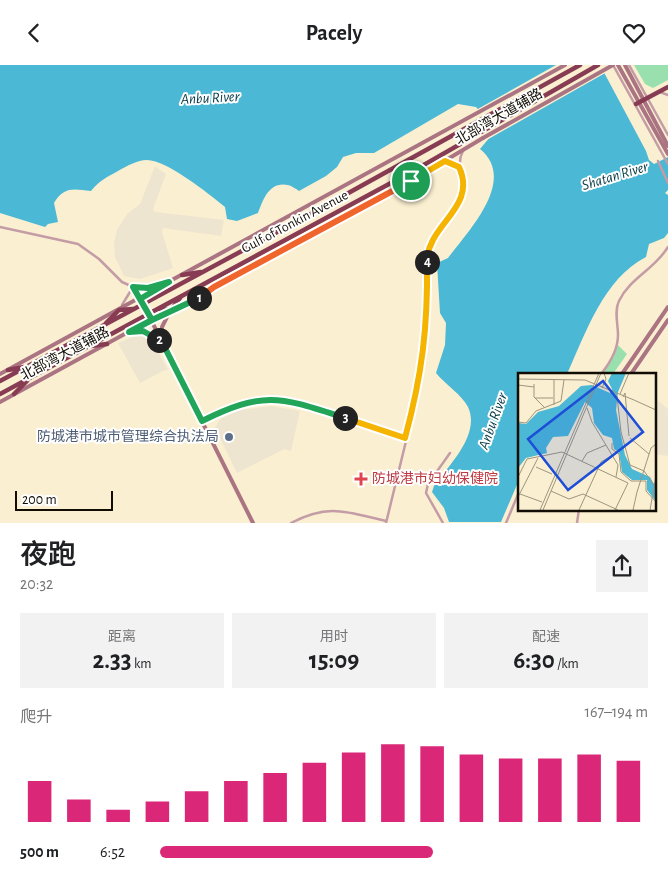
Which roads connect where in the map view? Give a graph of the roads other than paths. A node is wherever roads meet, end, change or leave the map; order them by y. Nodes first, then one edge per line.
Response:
1 (565, 65) edge
2 (580, 65) edge
3 (598, 65) edge
4 (613, 65) edge
5 (618, 65) edge
6 (625, 65) edge
7 (629, 65) edge
8 (668, 87) edge
9 (659, 92) junction
10 (668, 95) edge
11 (642, 101) junction
12 (668, 135) edge
13 (668, 145) edge
14 (463, 149) junction
15 (668, 154) edge
16 (445, 161) junction
17 (658, 161) dead end
18 (668, 164) edge
19 (459, 167) junction
20 (668, 183) edge
21 (0, 227) edge
22 (668, 247) edge
23 (205, 271) junction
24 (182, 275) junction
25 (169, 282) junction
26 (133, 287) junction
27 (181, 296) junction
28 (142, 302) junction
29 (668, 307) edge
30 (134, 309) junction
31 (157, 309) junction
32 (119, 310) junction
33 (171, 310) junction
34 (148, 314) junction
35 (152, 320) junction
36 (668, 320) edge
37 (103, 326) junction
38 (129, 332) junction
39 (162, 342) junction
40 (107, 344) junction
41 (88, 347) junction
42 (28, 366) junction
43 (8, 370) junction
44 (0, 373) edge
45 (602, 373) edge
46 (623, 373) edge
47 (632, 373) edge
48 (32, 377) junction
49 (0, 381) edge
50 (0, 394) edge
51 (14, 394) junction
52 (0, 402) edge
53 (202, 421) junction
54 (405, 438) junction
55 (450, 453) dead end
56 (518, 494) edge
57 (579, 510) edge
58 (386, 522) edge
59 (253, 523) edge
60 (291, 523) edge
61 (443, 523) edge
62 (506, 523) edge
63 (577, 523) edge

1 - 24 main road, 北部湾大道辅路
2 - 23 highway, Gulf of Tonkin Avenue
3 - 27 highway, Gulf of Tonkin Avenue
4 - 11 street
4 - 14 main road, 北部湾大道辅路, bridge
5 - 11 main road
6 - 11 main road
7 - 11 street
8 - 9 highway
9 - 10 street
9 - 11 highway
11 - 12 street
11 - 13 main road
11 - 15 main road
11 - 18 street
14 - 16 main road, 北部湾大道辅路
14 - 19 street
16 - 19 street
16 - 33 main road, 北部湾大道辅路
17 - 20 street
19 - 54 street
21 - 26 street
22 - 45 street
23 - 24 highway
23 - 28 highway, Gulf of Tonkin Avenue
24 - 25 main road, 北部湾大道辅路
25 - 26 street
25 - 28 main road, 北部湾大道辅路
26 - 28 street
26 - 32 street
27 - 31 highway, Gulf of Tonkin Avenue
27 - 33 highway
28 - 30 highway, Gulf of Tonkin Avenue
28 - 32 main road, 北部湾大道辅路
28 - 34 main road
29 - 46 main road
30 - 32 highway
30 - 37 highway, Gulf of Tonkin Avenue
31 - 33 highway
31 - 34 highway, Gulf of Tonkin Avenue
32 - 37 highway
32 - 43 main road, 北部湾大道辅路
33 - 35 main road, 北部湾大道辅路
33 - 39 main road
34 - 35 main road
34 - 41 highway, Gulf of Tonkin Avenue
35 - 38 main road, 北部湾大道辅路
35 - 39 main road
36 - 47 main road
37 - 42 highway, Gulf of Tonkin Avenue
38 - 39 main road
38 - 40 main road, 北部湾大道辅路
39 - 53 main road
40 - 41 highway
40 - 51 main road, 北部湾大道辅路
41 - 48 highway, Gulf of Tonkin Avenue
42 - 43 highway
42 - 49 highway, Gulf of Tonkin Avenue
43 - 44 main road, 北部湾大道辅路
48 - 50 highway, Gulf of Tonkin Avenue
48 - 51 highway
51 - 52 main road, 北部湾大道辅路
53 - 54 street
53 - 59 main road
54 - 58 street
55 - 61 street
56 - 62 street
57 - 63 street
58 - 60 street

